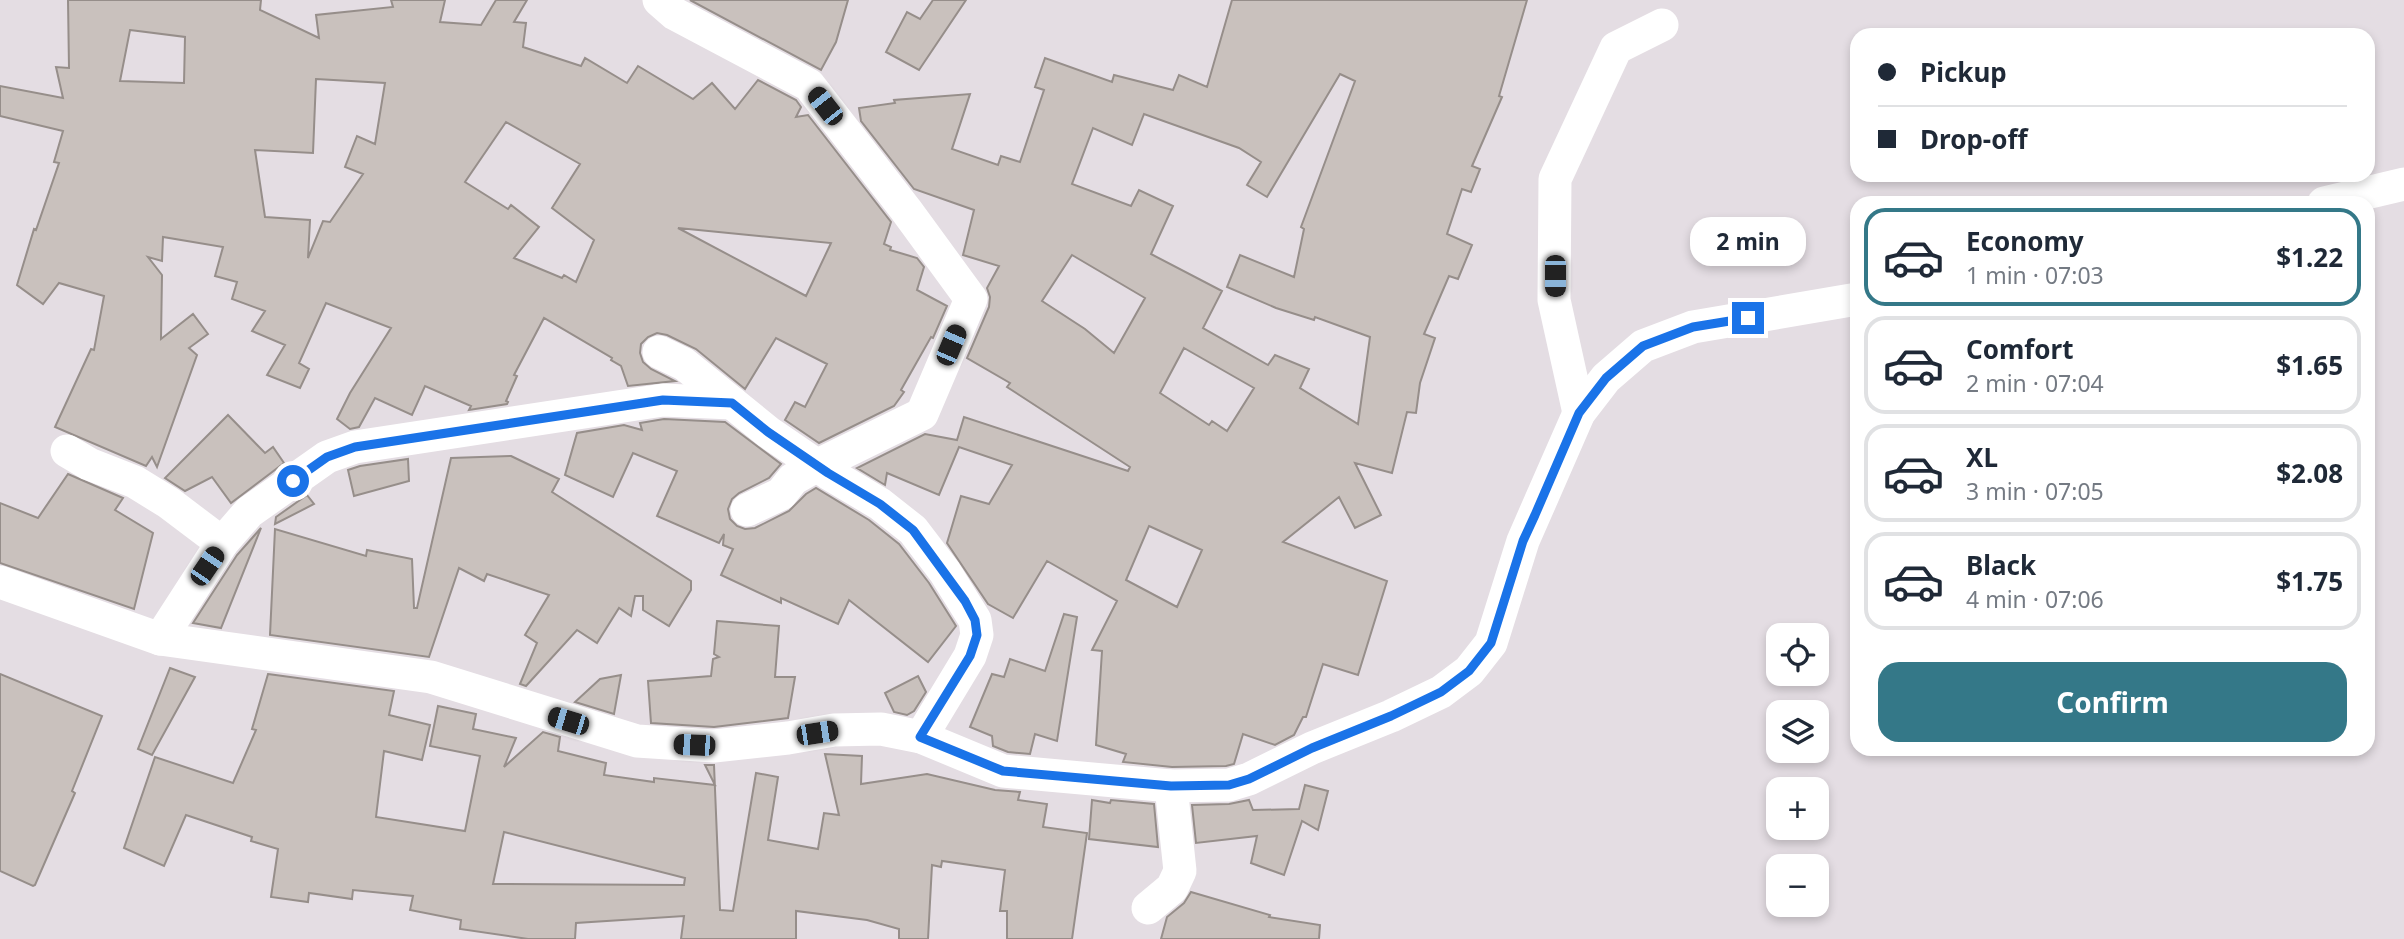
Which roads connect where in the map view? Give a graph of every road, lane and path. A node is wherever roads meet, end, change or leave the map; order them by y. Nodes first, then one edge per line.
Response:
1 (659, 0) edge
2 (1662, 25) dead end
3 (2404, 184) edge
4 (2353, 196) edge
5 (1850, 300) edge
6 (659, 352) dead end
7 (732, 403) junction
8 (1579, 413) junction
9 (67, 451) dead end
10 (816, 466) junction
11 (747, 510) dead end
12 (222, 543) junction
13 (0, 582) edge
14 (160, 639) junction
15 (920, 737) junction
16 (1171, 786) junction
17 (1148, 908) dead end

1 - 10 street
2 - 8 street
3 - 4 street
5 - 8 street
6 - 7 street
7 - 10 street
7 - 12 street
8 - 16 street
9 - 12 street
10 - 11 street
10 - 15 street
12 - 14 street
13 - 14 street
14 - 15 street
15 - 16 street
16 - 17 street

